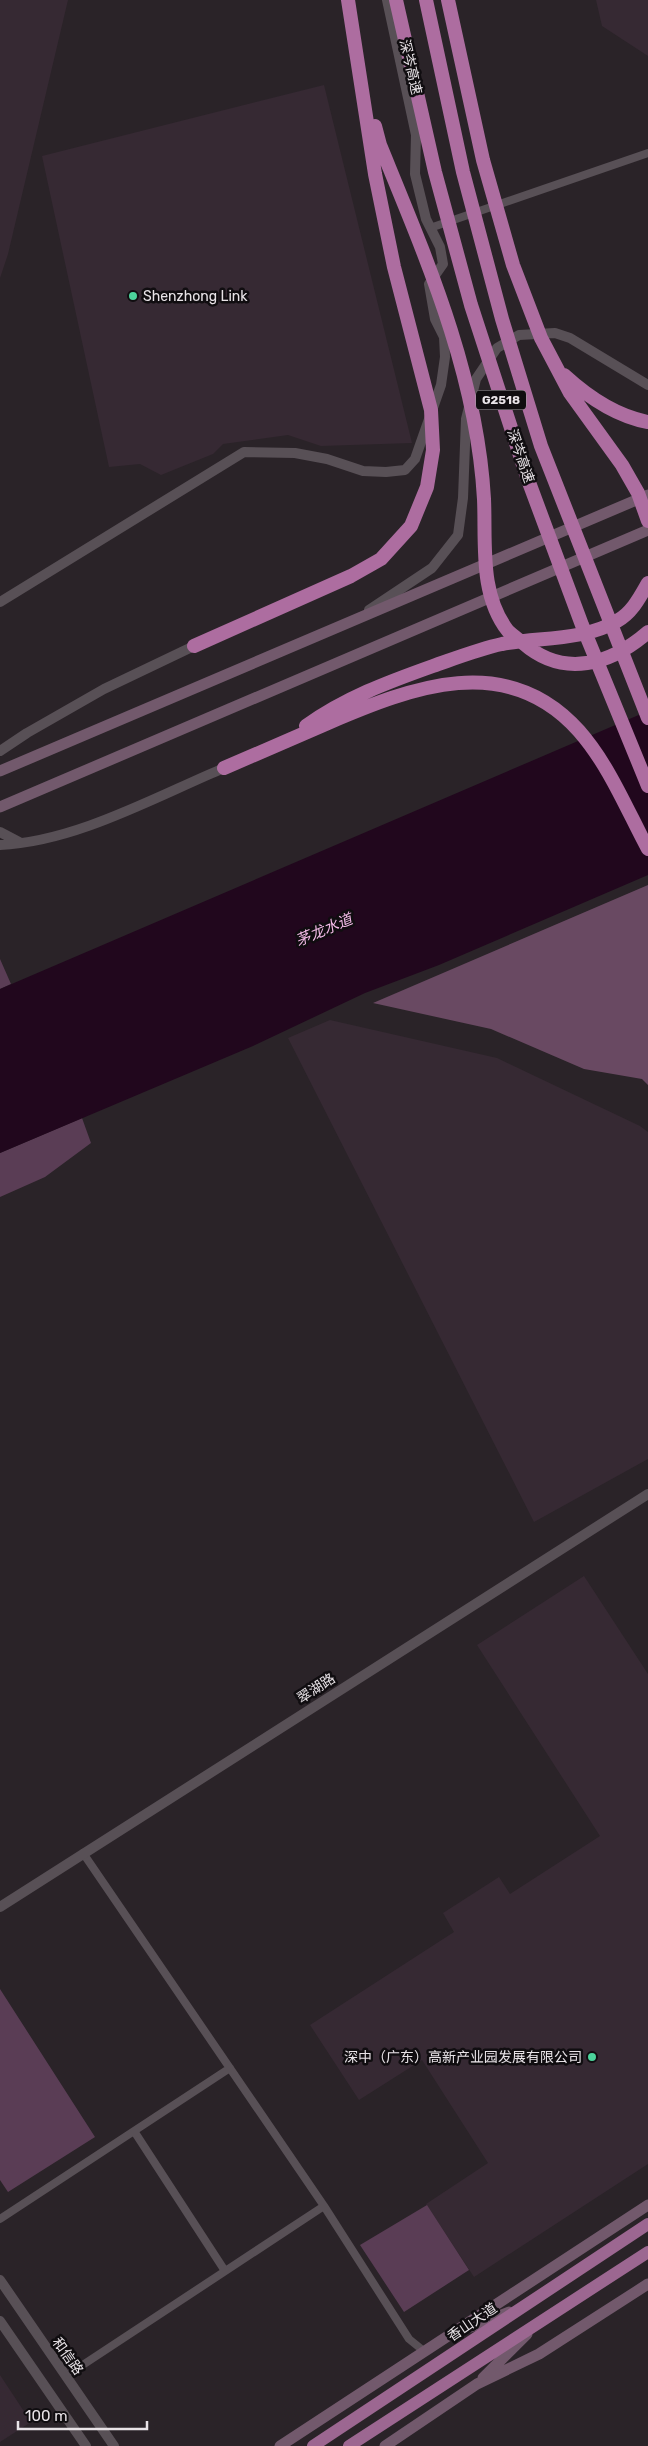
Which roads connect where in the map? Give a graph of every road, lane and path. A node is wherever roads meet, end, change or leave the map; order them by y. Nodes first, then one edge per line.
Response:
1 (348, 0) edge
2 (387, 0) edge
3 (396, 0) edge
4 (426, 0) edge
5 (448, 0) edge
6 (355, 58) junction
7 (648, 153) edge
8 (430, 228) junction
9 (541, 338) junction
10 (648, 385) edge
11 (648, 422) edge
12 (648, 495) edge
13 (648, 521) edge
14 (648, 530) edge
15 (648, 583) edge
16 (0, 602) edge
17 (351, 621) junction
18 (648, 632) edge
19 (194, 646) joint
20 (648, 718) edge
21 (281, 743) junction
22 (0, 751) edge
23 (224, 768) joint
24 (0, 771) edge
25 (648, 786) edge
26 (0, 807) edge
27 (0, 832) edge
28 (22, 844) junction
29 (0, 845) edge
30 (648, 849) edge
31 (648, 1494) edge
32 (83, 1853) junction
33 (0, 1907) edge
34 (230, 2068) junction
35 (134, 2131) junction
36 (648, 2205) edge
37 (324, 2206) junction
38 (0, 2219) edge
39 (648, 2224) edge
40 (648, 2252) edge
41 (225, 2271) junction
42 (0, 2280) edge
43 (648, 2284) edge
44 (520, 2308) junction
45 (0, 2321) edge
46 (538, 2323) junction
47 (448, 2337) junction
48 (425, 2352) junction
49 (66, 2376) junction
50 (476, 2384) junction
51 (86, 2446) edge
52 (114, 2446) edge
53 (280, 2446) edge
54 (313, 2446) edge
55 (349, 2446) edge
56 (385, 2446) edge

1 - 6 highway
2 - 8 street
3 - 25 highway, 深岑高速 / G2518
4 - 20 highway, 深岑高速 / G2518
5 - 9 highway
6 - 18 highway
6 - 19 highway
7 - 8 street
8 - 16 street
9 - 11 highway
9 - 13 highway
10 - 17 street
12 - 17 main road
14 - 26 main road
15 - 21 highway
17 - 24 main road
19 - 22 street
21 - 23 highway
21 - 30 highway
23 - 28 street
27 - 28 street
28 - 29 street
31 - 32 street, 翠湖路
32 - 33 street, 翠湖路
32 - 34 street
34 - 35 street
34 - 37 street
35 - 38 street
35 - 41 street
36 - 47 main road
37 - 41 street
37 - 48 street
39 - 44 highway, 香山大道
40 - 46 highway
41 - 49 street
42 - 49 street, 和信路
43 - 50 main road
44 - 47 main road
44 - 54 highway, 香山大道
45 - 51 street
46 - 50 main road
46 - 55 highway
47 - 48 main road
48 - 53 main road
49 - 52 street, 和信路
50 - 56 main road

